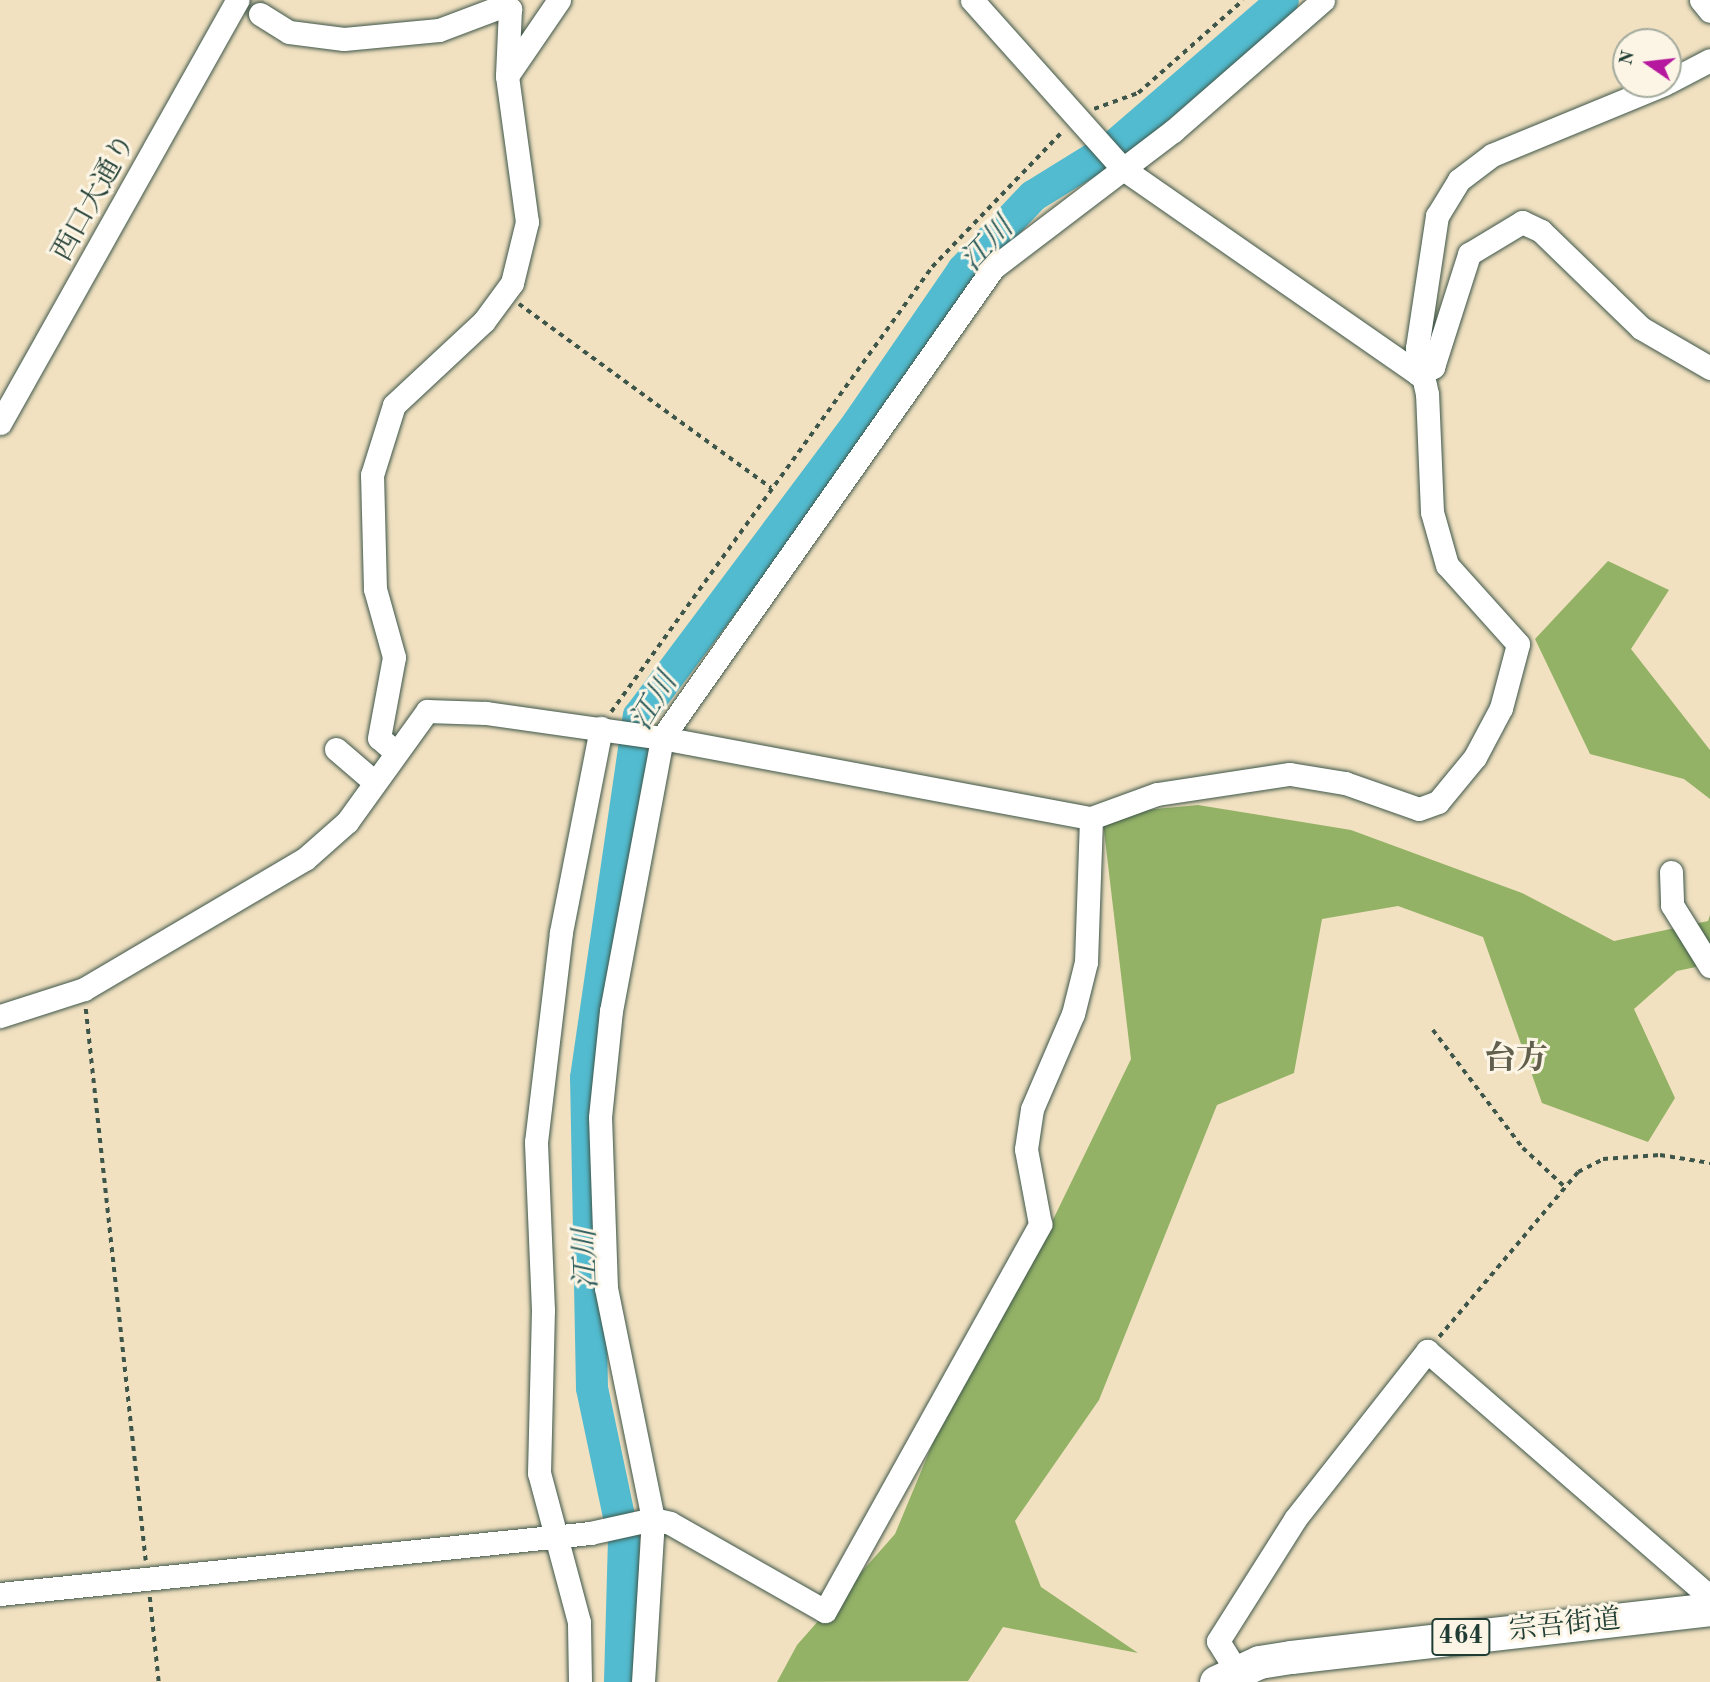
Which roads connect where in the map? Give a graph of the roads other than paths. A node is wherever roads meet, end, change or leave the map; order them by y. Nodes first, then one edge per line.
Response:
1 (237, 0) edge
2 (559, 0) edge
3 (972, 0) edge
4 (1323, 0) edge
5 (1701, 0) edge
6 (1710, 11) edge
7 (260, 14) tunnel mouth
8 (1710, 60) edge
9 (1682, 75) edge
10 (507, 76) junction
11 (1630, 98) edge
12 (1122, 168) junction
13 (1710, 368) edge
14 (1423, 375) junction
15 (0, 423) edge
16 (606, 729) junction
17 (658, 738) junction
18 (335, 749) dead end
19 (393, 750) junction
20 (372, 780) junction
21 (1091, 818) junction
22 (1671, 872) dead end
23 (1710, 966) edge
24 (0, 1016) edge
25 (647, 1520) junction
26 (552, 1535) junction
27 (0, 1594) edge
28 (1710, 1597) edge
29 (1710, 1609) edge
30 (1226, 1676) edge
31 (580, 1682) edge
32 (643, 1682) edge

1 - 15 street, 西口大通り
2 - 10 street
3 - 12 street
4 - 12 street
5 - 6 street
7 - 10 street
8 - 9 street
10 - 19 street
11 - 14 street
12 - 14 street
12 - 17 street
13 - 14 street
14 - 21 street
16 - 17 street
16 - 19 street
16 - 26 street
17 - 21 street
17 - 25 street
18 - 20 street
19 - 20 street
20 - 24 street
21 - 25 street
22 - 23 street
25 - 26 street
25 - 32 street
26 - 27 street
26 - 31 street
28 - 30 street
29 - 30 highway, 宗吾街道 / 464

